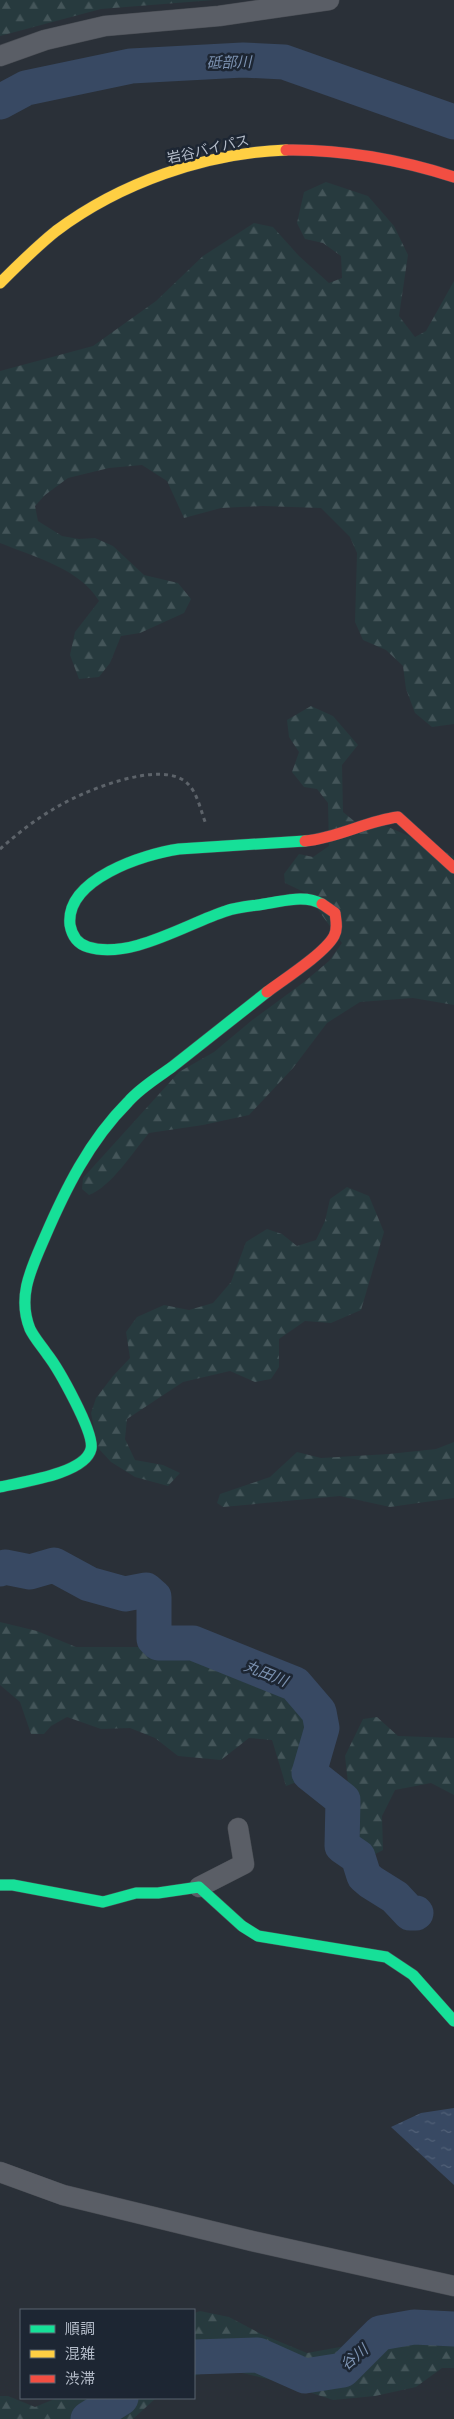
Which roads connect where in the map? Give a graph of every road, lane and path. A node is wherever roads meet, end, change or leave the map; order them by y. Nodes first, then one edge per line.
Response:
1 (330, 0) edge
2 (0, 56) edge
3 (454, 177) edge
4 (0, 283) edge
5 (226, 846) junction
6 (0, 850) edge
7 (454, 868) edge
8 (0, 1487) edge
9 (238, 1828) dead end
10 (0, 1885) edge
11 (199, 1887) junction
12 (454, 2021) edge
13 (0, 2172) edge
14 (454, 2286) edge

1 - 2 street
3 - 4 main road, 岩谷バイパス
5 - 6 path
5 - 7 main road
5 - 8 main road
9 - 11 street
10 - 11 main road
11 - 12 main road
13 - 14 street

